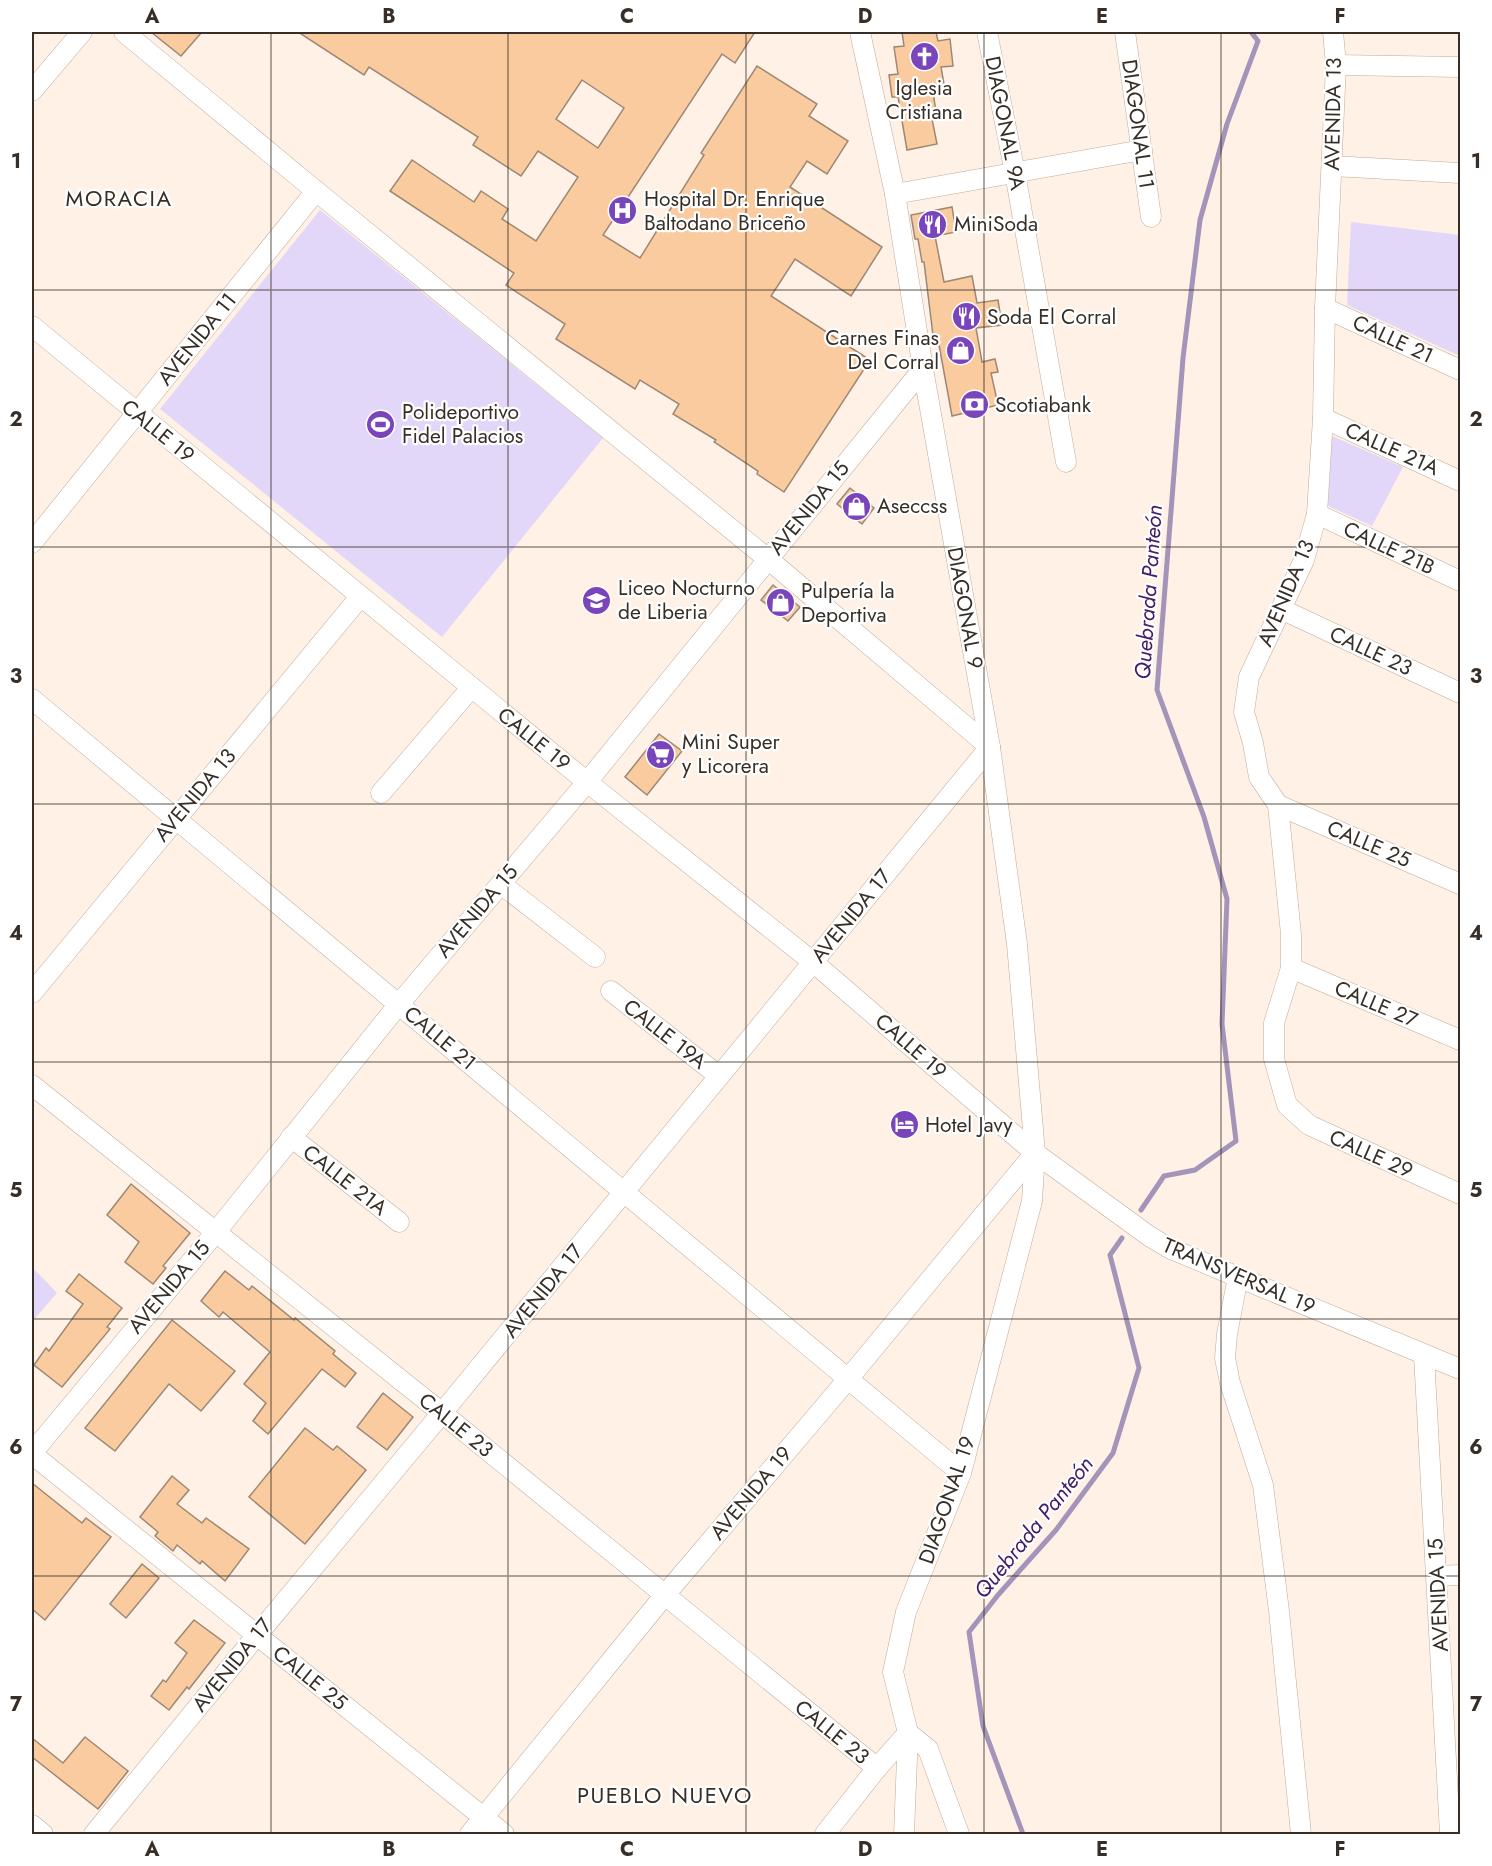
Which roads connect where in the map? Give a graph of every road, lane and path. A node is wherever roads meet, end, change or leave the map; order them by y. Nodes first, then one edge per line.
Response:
1 (82, 32) edge
2 (124, 32) edge
3 (860, 32) edge
4 (987, 32) edge
5 (1125, 32) edge
6 (1333, 32) edge
7 (1336, 65) junction
8 (1461, 67) edge
9 (32, 91) edge
10 (1142, 150) junction
11 (1332, 166) junction
12 (1015, 173) junction
13 (1461, 173) edge
14 (316, 191) junction
15 (895, 194) junction
16 (1151, 217) dead end
17 (1326, 308) junction
18 (32, 326) edge
19 (923, 369) junction
20 (1461, 370) edge
21 (137, 414) junction
22 (1323, 418) junction
23 (1066, 462) dead end
24 (1461, 481) edge
25 (1317, 514) junction
26 (32, 543) edge
27 (768, 559) junction
28 (1461, 581) edge
29 (360, 597) junction
30 (1281, 609) junction
31 (471, 688) junction
32 (1461, 693) edge
33 (32, 699) edge
34 (990, 747) junction
35 (587, 782) junction
36 (381, 793) dead end
37 (1278, 805) junction
38 (176, 818) junction
39 (501, 884) junction
40 (1461, 884) edge
41 (595, 957) dead end
42 (813, 962) junction
43 (1291, 968) junction
44 (611, 991) dead end
45 (32, 993) edge
46 (399, 1004) junction
47 (1461, 1040) edge
48 (719, 1076) junction
49 (32, 1085) edge
50 (1287, 1104) joint
51 (291, 1137) junction
52 (1035, 1153) junction
53 (624, 1192) junction
54 (1461, 1194) edge
55 (399, 1222) dead end
56 (214, 1233) junction
57 (1238, 1277) junction
58 (1424, 1355) junction
59 (1461, 1369) edge
60 (848, 1379) junction
61 (442, 1413) junction
62 (32, 1453) edge
63 (961, 1473) junction
64 (1461, 1575) edge
65 (1437, 1576) junction
66 (664, 1596) junction
67 (257, 1635) junction
68 (1452, 1697) edge
69 (908, 1733) junction
70 (877, 1768) junction
71 (484, 1817) junction
72 (32, 1825) edge
73 (1453, 1827) edge
74 (43, 1834) edge
75 (94, 1834) edge
76 (470, 1834) edge
77 (504, 1834) edge
78 (825, 1834) edge
79 (904, 1834) edge
80 (959, 1834) edge
81 (1301, 1834) edge

1 - 9 street
2 - 14 street
3 - 15 street, DIAGONAL 9
4 - 12 street, DIAGONAL 9A
5 - 10 street, DIAGONAL 11
6 - 7 street, AVENIDA 13
7 - 8 street
7 - 11 street, AVENIDA 13
10 - 12 street
10 - 16 street, DIAGONAL 11
11 - 13 street
11 - 17 street, AVENIDA 13
12 - 15 street
12 - 23 street, DIAGONAL 9A
14 - 21 street, AVENIDA 11
14 - 27 street
15 - 19 street, DIAGONAL 9
17 - 20 street, CALLE 21
17 - 22 street, AVENIDA 13
18 - 21 street, CALLE 19
19 - 27 street, AVENIDA 15
19 - 34 street, DIAGONAL 9
21 - 26 street, AVENIDA 11
21 - 29 street, CALLE 19
22 - 24 street, CALLE 21A
22 - 25 street, AVENIDA 13
25 - 28 street, CALLE 21B
25 - 30 street, AVENIDA 13
27 - 34 street
27 - 35 street, AVENIDA 15
29 - 31 street, CALLE 19
29 - 38 street, AVENIDA 13
30 - 32 street, CALLE 23
30 - 37 street, AVENIDA 13
31 - 35 street, CALLE 19
31 - 36 street
33 - 38 street, CALLE 21
34 - 42 street, AVENIDA 17
34 - 52 street, DIAGONAL 9
35 - 39 street, AVENIDA 15
35 - 42 street, CALLE 19
37 - 40 street, CALLE 25
37 - 43 street, AVENIDA 13
38 - 45 street, AVENIDA 13
38 - 46 street, CALLE 21
39 - 41 street
39 - 46 street, AVENIDA 15
42 - 48 street, AVENIDA 17
42 - 52 street, CALLE 19
43 - 47 street, CALLE 27
43 - 50 street, AVENIDA 13
44 - 48 street, CALLE 19A
46 - 51 street, AVENIDA 15
46 - 53 street, CALLE 21
48 - 53 street, AVENIDA 17
49 - 56 street, CALLE 23
50 - 54 street, CALLE 29
51 - 55 street, CALLE 21A
51 - 56 street, AVENIDA 15
52 - 57 street, TRANSVERSAL 19
52 - 60 street, AVENIDA 19
52 - 63 street, DIAGONAL 19
53 - 60 street, CALLE 21
53 - 61 street, AVENIDA 17
56 - 61 street, CALLE 23
56 - 62 street, AVENIDA 15
57 - 58 street, TRANSVERSAL 19
57 - 81 street
58 - 59 street, TRANSVERSAL 19
58 - 65 street, AVENIDA 15
60 - 63 street, CALLE 21
60 - 66 street, AVENIDA 19
61 - 66 street, CALLE 23
61 - 67 street, AVENIDA 17
62 - 67 street, CALLE 25
63 - 69 street, DIAGONAL 19
64 - 65 street
65 - 68 street, AVENIDA 15
66 - 70 street, CALLE 23
66 - 71 street, AVENIDA 19
67 - 71 street, CALLE 25
67 - 75 street, AVENIDA 17
68 - 73 street, AVENIDA 15
69 - 70 street
69 - 79 street, DIAGONAL 19
69 - 80 street
70 - 78 street
71 - 76 street, AVENIDA 19
71 - 77 street, CALLE 25
72 - 74 street

